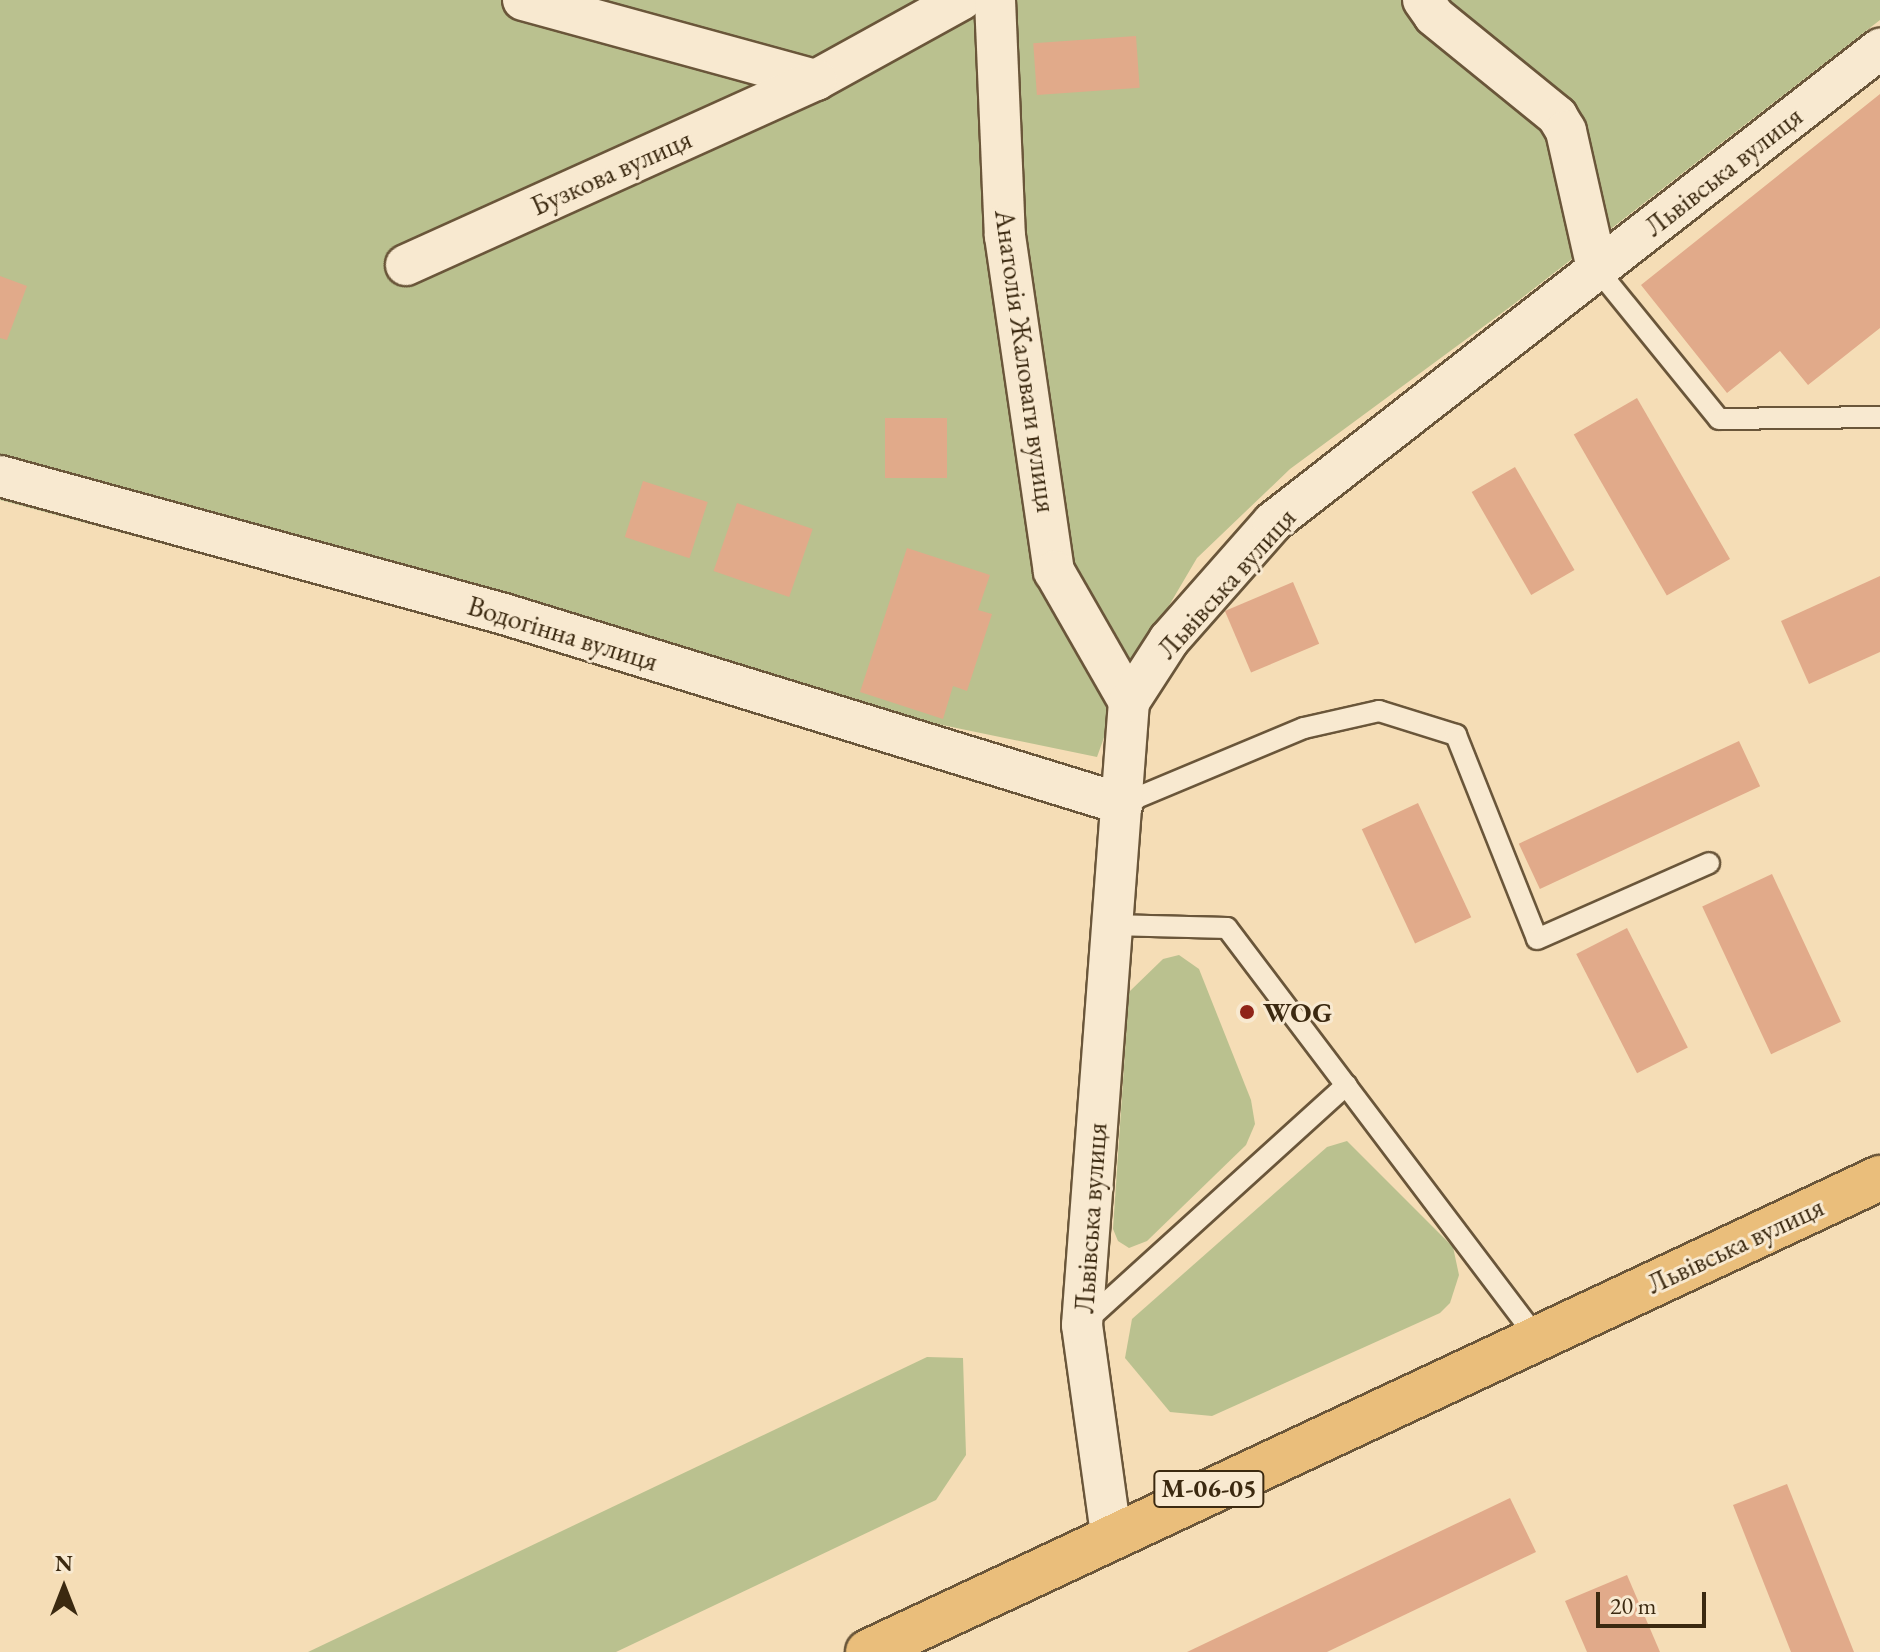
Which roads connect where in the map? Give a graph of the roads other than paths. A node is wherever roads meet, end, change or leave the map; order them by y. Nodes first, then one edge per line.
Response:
1 (523, 0) edge
2 (961, 0) edge
3 (995, 0) edge
4 (1423, 0) edge
5 (1880, 49) edge
6 (816, 80) junction
7 (406, 265) dead end
8 (1597, 269) junction
9 (1880, 417) edge
10 (0, 476) edge
11 (1129, 702) junction
12 (1122, 804) junction
13 (1709, 863) dead end
14 (1112, 925) junction
15 (1346, 1085) junction
16 (1880, 1178) edge
17 (1082, 1325) junction
18 (1537, 1338) junction
19 (1111, 1534) junction
20 (868, 1652) edge

1 - 6 street
2 - 6 street, Бузкова вулиця
3 - 11 street, Анатолія Жаловаги вулиця
4 - 8 street
5 - 8 street, Львівська вулиця
6 - 7 street, Бузкова вулиця
8 - 9 lane
8 - 11 street, Львівська вулиця
10 - 12 street, Водогінна вулиця
11 - 12 street, Львівська вулиця
12 - 13 lane
12 - 14 street, Львівська вулиця
14 - 15 lane
14 - 17 street, Львівська вулиця
15 - 17 lane
15 - 18 lane
16 - 18 highway, Львівська вулиця / М-06-05
17 - 19 street, Львівська вулиця
18 - 19 highway, Львівська вулиця / М-06-05
19 - 20 highway, Львівська вулиця / М-06-05

